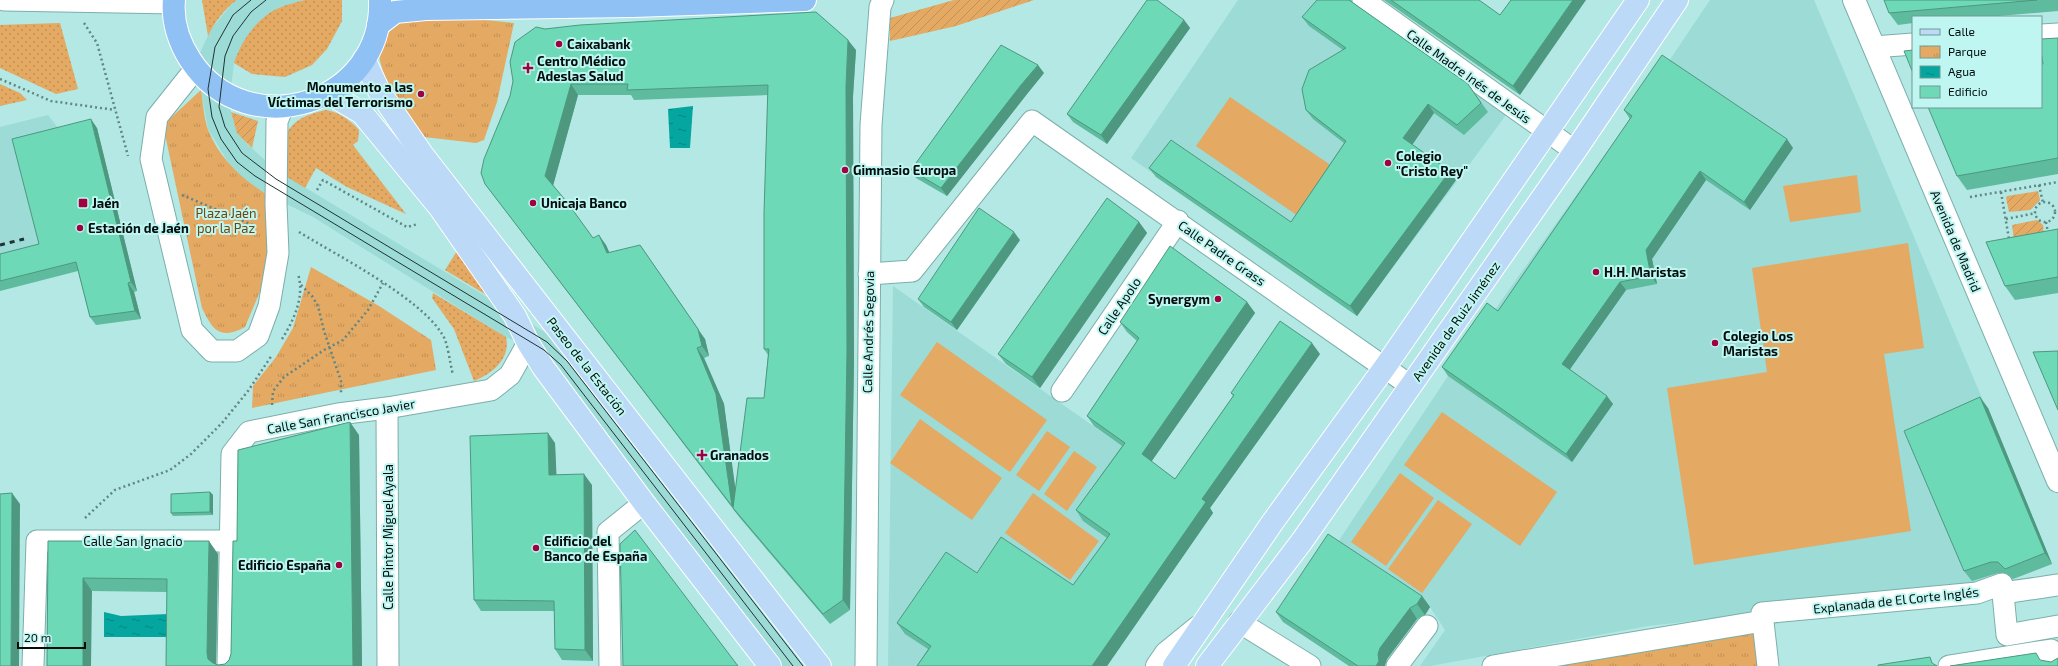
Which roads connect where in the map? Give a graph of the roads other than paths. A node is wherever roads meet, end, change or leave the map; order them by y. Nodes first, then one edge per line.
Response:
1 (4, 0) edge
2 (380, 0) edge
3 (805, 0) edge
4 (883, 0) edge
5 (1363, 0) edge
6 (1638, 0) edge
7 (1677, 0) edge
8 (1854, 0) edge
9 (174, 1) edge
10 (378, 25) junction
11 (2058, 34) edge
12 (2042, 35) edge
13 (1912, 44) edge
14 (1874, 47) junction
15 (364, 59) junction
16 (196, 68) junction
17 (328, 93) junction
18 (283, 107) junction
19 (1547, 132) junction
20 (1575, 151) junction
21 (1178, 222) junction
22 (869, 274) junction
23 (528, 343) junction
24 (1385, 367) junction
25 (1411, 386) junction
26 (1062, 391) dead end
27 (387, 408) junction
28 (2056, 472) edge
29 (644, 503) junction
30 (230, 541) junction
31 (2058, 585) edge
32 (2003, 593) junction
33 (1203, 622) junction
34 (1757, 622) dead end
35 (1427, 626) dead end
36 (2058, 626) edge
37 (1233, 630) junction
38 (2058, 660) edge
39 (33, 666) edge
40 (228, 666) edge
41 (388, 666) edge
42 (610, 666) edge
43 (770, 666) edge
44 (820, 666) edge
45 (866, 666) edge
46 (1157, 666) edge
47 (1174, 666) edge
48 (1207, 666) edge
49 (1221, 666) edge
50 (1310, 666) edge
51 (1397, 666) edge
52 (1493, 666) edge
53 (1768, 666) edge
54 (1949, 666) edge

1 - 9 street
2 - 10 highway
3 - 10 highway
4 - 22 street, Calle Andrés Segovia
5 - 19 street, Calle Madre Inés de Jesús
6 - 19 main road
7 - 20 main road, Avenida de Ruiz Jiménez
8 - 14 street, Avenida de Madrid
9 - 16 highway
10 - 15 highway
11 - 12 street
13 - 14 street
14 - 28 street, Avenida de Madrid
15 - 17 highway
15 - 44 main road, Paseo de la Estación
16 - 18 highway
16 - 18 street
17 - 18 highway
17 - 23 main road
19 - 20 street, Calle Madre Inés de Jesús
19 - 24 main road
20 - 25 main road, Avenida de Ruiz Jiménez
21 - 22 street, Calle Padre Grass
21 - 24 street, Calle Padre Grass
21 - 26 street, Calle Apolo
22 - 45 street, Calle Andrés Segovia
23 - 27 street, Calle San Francisco Javier
23 - 29 main road
24 - 25 street, Calle Padre Grass
24 - 33 main road
25 - 37 main road, Avenida de Ruiz Jiménez
27 - 30 street, Calle San Francisco Javier
27 - 41 street, Calle Pintor Miguel Ayala
29 - 42 street
29 - 43 main road
30 - 39 street, Calle San Ignacio
30 - 40 street, Calle San Francisco Javier
31 - 32 street
32 - 36 street
32 - 53 street, Explanada de El Corte Inglés
33 - 46 street
33 - 47 main road
34 - 52 street
35 - 51 street
37 - 48 main road, Avenida de Ruiz Jiménez
37 - 49 street, Avenida de Ruiz Jiménez
37 - 50 street
38 - 54 street

